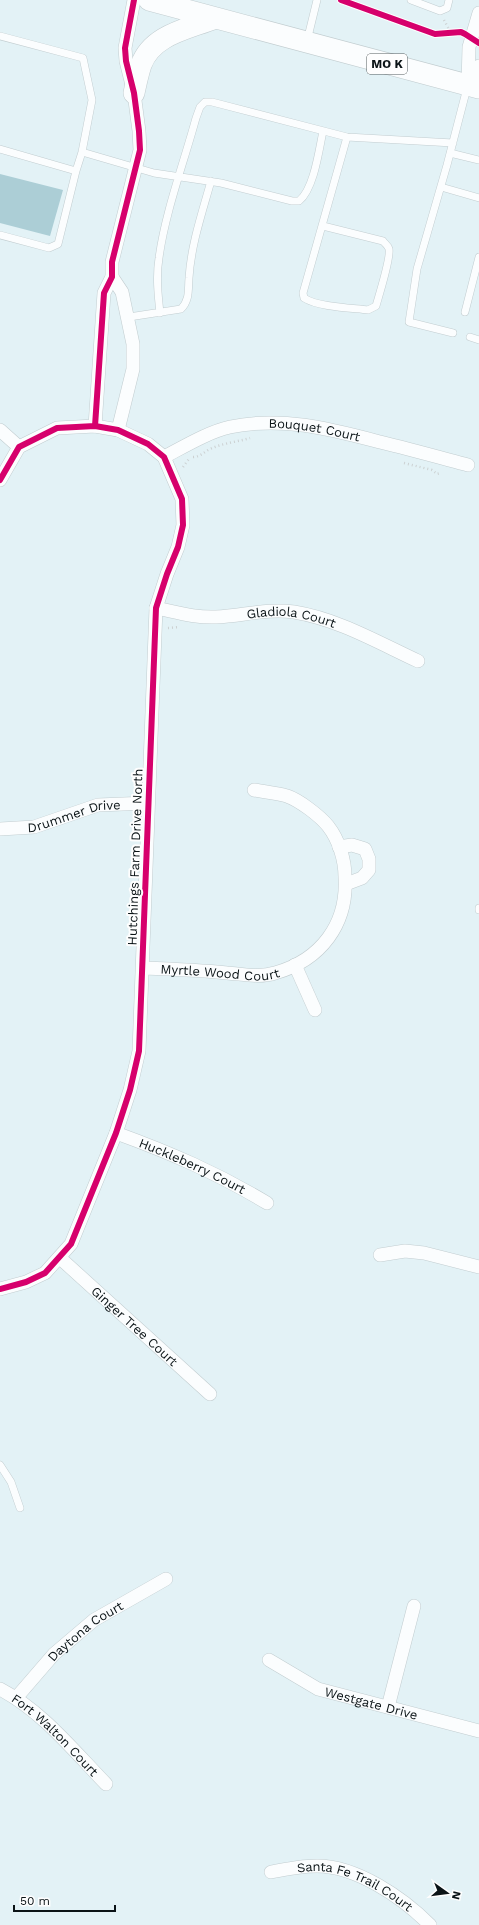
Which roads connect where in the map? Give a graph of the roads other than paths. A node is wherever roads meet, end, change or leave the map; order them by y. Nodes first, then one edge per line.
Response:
1 (134, 0) edge
2 (148, 0) edge
3 (317, 0) edge
4 (411, 0) edge
5 (449, 0) edge
6 (479, 13) edge
7 (215, 18) junction
8 (0, 36) edge
9 (306, 43) junction
10 (479, 66) edge
11 (473, 87) edge
12 (134, 93) junction
13 (324, 131) junction
14 (347, 137) junction
15 (453, 143) junction
16 (0, 150) edge
17 (82, 152) junction
18 (450, 153) junction
19 (479, 160) edge
20 (137, 167) junction
21 (76, 171) junction
22 (180, 176) junction
23 (211, 181) junction
24 (441, 187) junction
25 (479, 198) edge
26 (322, 226) junction
27 (0, 235) edge
28 (479, 258) edge
29 (112, 277) junction
30 (465, 312) dead end
31 (160, 313) junction
32 (129, 317) junction
33 (453, 333) dead end
34 (470, 337) dead end
35 (479, 340) edge
36 (95, 426) junction
37 (0, 430) edge
38 (118, 430) junction
39 (20, 447) junction
40 (164, 457) junction
41 (468, 465) dead end
42 (0, 480) edge
43 (156, 608) junction
44 (418, 661) dead end
45 (254, 790) dead end
46 (148, 803) junction
47 (0, 829) edge
48 (339, 847) junction
49 (346, 884) junction
50 (295, 965) junction
51 (143, 968) junction
52 (315, 1010) dead end
53 (116, 1133) junction
54 (267, 1203) dead end
55 (380, 1255) dead end
56 (60, 1258) junction
57 (479, 1267) edge
58 (0, 1288) edge
59 (210, 1394) dead end
60 (0, 1465) edge
61 (20, 1508) dead end
62 (166, 1579) dead end
63 (414, 1606) dead end
64 (269, 1660) dead end
65 (0, 1689) edge
66 (16, 1698) junction
67 (388, 1707) junction
68 (479, 1731) edge
69 (106, 1784) dead end
70 (271, 1872) dead end
71 (430, 1925) edge

1 - 12 street
2 - 7 main road, MO K
3 - 9 lane
4 - 5 lane
6 - 11 street
7 - 9 main road, MO K
7 - 12 main road
8 - 17 lane
9 - 11 main road, MO K
10 - 11 street
11 - 15 lane
12 - 20 street
13 - 14 lane
13 - 22 lane
13 - 23 lane
14 - 15 lane
14 - 26 lane
15 - 18 lane
16 - 21 lane
17 - 20 lane
17 - 21 lane
18 - 19 lane
18 - 24 lane
20 - 22 lane
20 - 29 street
21 - 27 lane
22 - 23 lane
22 - 31 lane
23 - 31 lane
24 - 25 lane
24 - 33 lane
26 - 26 lane
28 - 30 lane
29 - 32 street
29 - 36 street
31 - 32 lane
32 - 38 street
34 - 35 lane
36 - 38 street, Hutchings Farm Drive North
36 - 39 street, Hutchings Farm Drive North
37 - 39 street
38 - 40 street, Hutchings Farm Drive North
39 - 42 street
40 - 41 street, Bouquet Court
40 - 43 street, Hutchings Farm Drive North
43 - 44 street, Gladiola Court
43 - 46 street, Hutchings Farm Drive North
45 - 48 street, Myrtle Wood Court
46 - 47 street, Drummer Drive
46 - 51 street, Hutchings Farm Drive North
48 - 49 street, Myrtle Wood Court
48 - 49 street
49 - 50 street, Myrtle Wood Court
50 - 51 street, Myrtle Wood Court
50 - 52 street, Myrtle Wood Court
51 - 53 street, Hutchings Farm Drive North
53 - 54 street, Huckleberry Court
53 - 56 street, Hutchings Farm Drive North
55 - 57 street
56 - 58 street, Hutchings Farm Drive North
56 - 59 street, Ginger Tree Court
60 - 61 lane
62 - 66 street, Daytona Court
63 - 67 street
64 - 67 street, Westgate Drive
65 - 66 street, Fort Walton Court
66 - 69 street, Fort Walton Court
67 - 68 street, Westgate Drive
70 - 71 street, Santa Fe Trail Court

